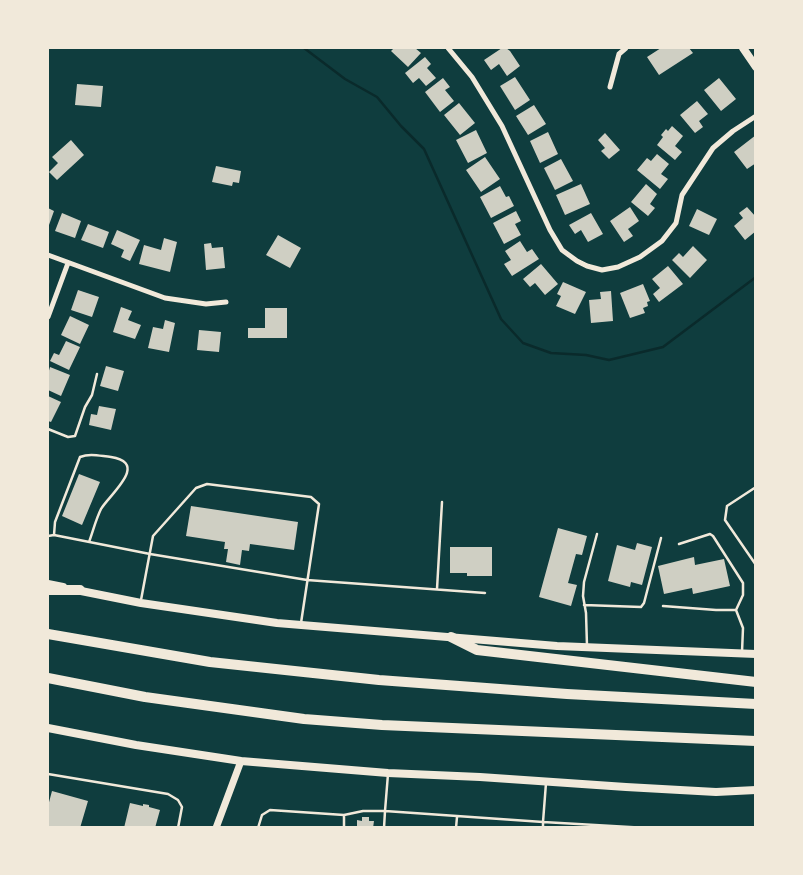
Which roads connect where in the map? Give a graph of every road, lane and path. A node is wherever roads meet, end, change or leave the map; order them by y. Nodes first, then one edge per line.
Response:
1 (448, 48) edge
2 (626, 48) edge
3 (743, 48) edge
4 (756, 67) edge
5 (610, 87) dead end
6 (756, 116) edge
7 (48, 255) edge
8 (68, 263) junction
9 (226, 302) dead end
10 (48, 317) edge
11 (97, 374) dead end
12 (48, 429) edge
13 (756, 488) edge
14 (442, 502) dead end
15 (597, 534) dead end
16 (54, 535) junction
17 (48, 536) edge
18 (661, 538) dead end
19 (89, 542) junction
20 (679, 544) dead end
21 (150, 554) junction
22 (756, 566) edge
23 (307, 580) junction
24 (48, 584) edge
25 (437, 589) junction
26 (48, 590) edge
27 (80, 590) junction
28 (485, 592) dead end
29 (141, 603) junction
30 (584, 605) junction
31 (663, 606) dead end
32 (736, 610) junction
33 (300, 624) junction
34 (48, 634) edge
35 (451, 637) junction
36 (587, 647) junction
37 (742, 653) junction
38 (756, 654) edge
39 (48, 678) edge
40 (756, 682) edge
41 (756, 704) edge
42 (48, 728) edge
43 (756, 741) edge
44 (241, 761) junction
45 (388, 773) junction
46 (48, 774) edge
47 (546, 782) junction
48 (756, 790) edge
49 (385, 811) junction
50 (344, 815) junction
51 (458, 816) junction
52 (543, 822) junction
53 (640, 827) edge
54 (178, 828) edge
55 (216, 828) edge
56 (258, 828) edge
57 (344, 828) edge
58 (384, 828) edge
59 (456, 828) edge
60 (543, 828) edge
61 (647, 828) edge

1 - 6 street
2 - 5 street
3 - 4 main road
7 - 8 street
8 - 9 street
8 - 10 street
11 - 12 lane
13 - 22 lane
14 - 25 lane
15 - 30 lane
16 - 17 lane
16 - 19 lane
16 - 19 lane
18 - 30 lane
19 - 21 lane
20 - 32 lane
21 - 23 lane
21 - 23 lane
21 - 29 lane
23 - 25 lane
23 - 33 lane
24 - 27 main road
25 - 28 lane
26 - 27 highway
27 - 29 main road
29 - 33 main road
30 - 36 lane
31 - 32 lane
32 - 37 lane
33 - 35 main road
34 - 41 highway
35 - 36 main road
35 - 40 highway
36 - 37 main road
37 - 38 main road
39 - 43 highway
42 - 44 main road
44 - 45 main road
44 - 55 street
45 - 47 main road
45 - 49 lane
46 - 54 lane
47 - 48 main road
47 - 52 lane
49 - 50 lane
49 - 51 lane
49 - 58 lane
50 - 56 lane
50 - 57 lane
51 - 52 lane
51 - 59 lane
52 - 53 lane
52 - 60 lane
53 - 61 lane

